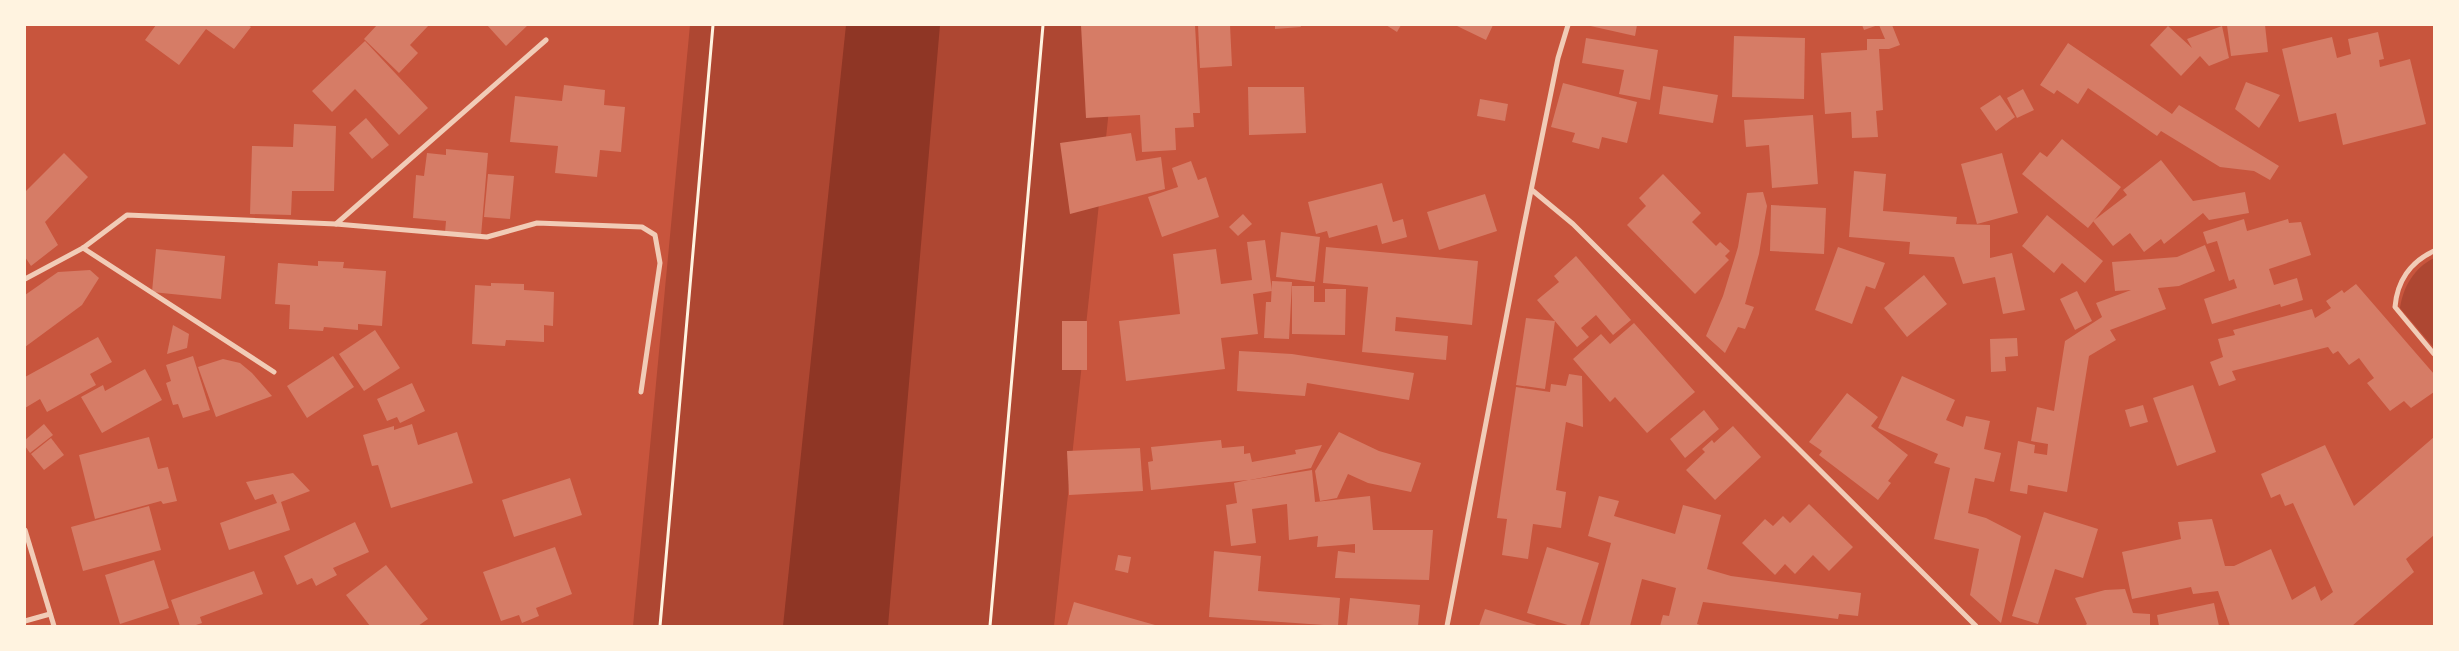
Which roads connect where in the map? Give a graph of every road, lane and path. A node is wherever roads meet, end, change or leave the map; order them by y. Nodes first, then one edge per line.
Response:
1 (713, 25) edge
2 (1044, 25) edge
3 (1568, 25) edge
4 (546, 40) dead end
5 (1532, 190) junction
6 (336, 224) junction
7 (83, 248) junction
8 (2434, 251) edge
9 (25, 278) edge
10 (2434, 354) edge
11 (274, 372) dead end
12 (641, 392) dead end
13 (25, 530) edge
14 (50, 614) junction
15 (25, 621) edge
16 (54, 626) edge
17 (660, 626) edge
18 (990, 626) edge
19 (1447, 626) edge
20 (1976, 626) edge

1 - 17 path
2 - 18 path
3 - 5 street
4 - 6 street
5 - 19 street
5 - 20 street
6 - 7 street
6 - 12 street
7 - 9 street
7 - 11 street
8 - 10 street
13 - 14 street
14 - 15 street
14 - 16 street

